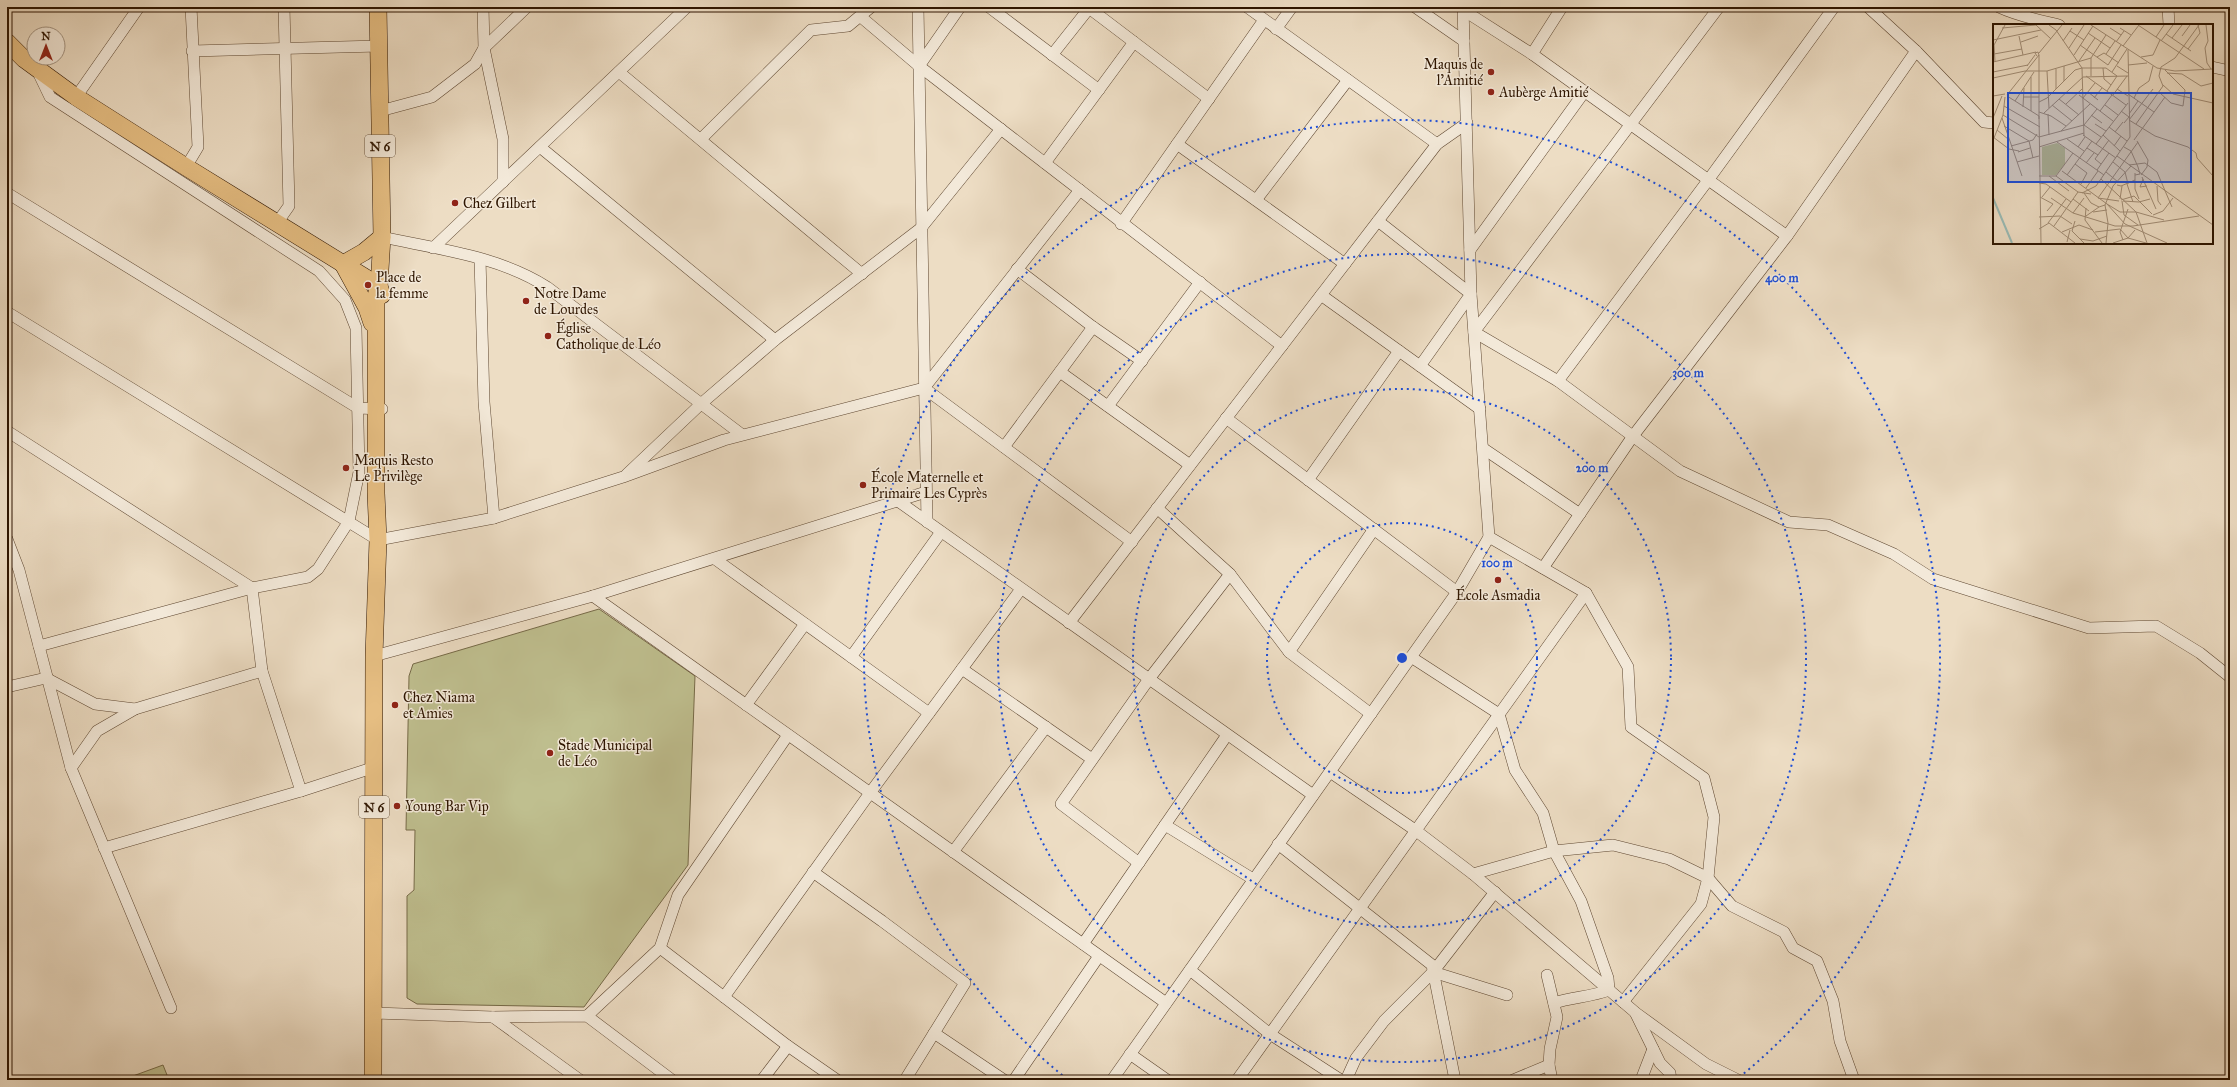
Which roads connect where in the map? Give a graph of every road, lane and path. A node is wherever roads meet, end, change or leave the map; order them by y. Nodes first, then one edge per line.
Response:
1 (140, 7) edge
2 (191, 7) edge
3 (284, 7) edge
4 (378, 7) edge
5 (483, 7) edge
6 (527, 7) edge
7 (687, 7) edge
8 (871, 7) edge
9 (918, 7) edge
10 (960, 7) edge
11 (989, 7) edge
12 (1247, 7) edge
13 (1292, 7) edge
14 (1415, 7) edge
15 (1562, 7) edge
16 (1719, 7) edge
17 (1834, 7) edge
18 (1868, 7) edge
19 (1999, 7) edge
20 (2168, 7) edge
21 (1090, 8) edge
22 (1463, 9) edge
23 (861, 17) junction
24 (1264, 20) junction
25 (2056, 24) edge
26 (2169, 24) edge
27 (1276, 29) junction
28 (1464, 41) junction
29 (7, 42) edge
30 (1134, 42) junction
31 (379, 46) junction
32 (286, 48) junction
33 (484, 48) junction
34 (192, 51) junction
35 (1916, 51) junction
36 (7, 54) edge
37 (1532, 54) junction
38 (1052, 55) junction
39 (26, 59) edge
40 (26, 61) edge
41 (32, 66) edge
42 (34, 66) edge
43 (919, 66) junction
44 (2213, 67) edge
45 (2230, 71) edge
46 (619, 72) junction
47 (1348, 80) junction
48 (1099, 90) junction
49 (1585, 91) junction
50 (76, 97) junction
51 (1209, 99) junction
52 (380, 111) junction
53 (1467, 123) junction
54 (1993, 123) edge
55 (1632, 124) junction
56 (1001, 129) junction
57 (701, 139) junction
58 (1177, 144) junction
59 (1437, 144) junction
60 (540, 147) junction
61 (1045, 163) junction
62 (186, 167) junction
63 (1709, 179) junction
64 (503, 182) junction
65 (1080, 190) junction
66 (7, 192) edge
67 (1256, 200) junction
68 (1378, 221) junction
69 (277, 223) junction
70 (1122, 224) junction
71 (921, 228) junction
72 (1787, 236) junction
73 (382, 237) junction
74 (433, 248) junction
75 (1470, 250) junction
76 (480, 260) junction
77 (343, 264) junction
78 (1345, 264) junction
79 (1017, 270) junction
80 (862, 274) junction
81 (1200, 282) junction
82 (379, 286) junction
83 (1471, 294) junction
84 (1321, 295) junction
85 (7, 312) edge
86 (1093, 327) junction
87 (1474, 332) junction
88 (775, 340) junction
89 (376, 341) junction
90 (1282, 346) junction
91 (1399, 351) junction
92 (1142, 361) junction
93 (1420, 366) junction
94 (1060, 372) junction
95 (1558, 381) junction
96 (924, 388) junction
97 (702, 403) junction
98 (1108, 406) junction
99 (358, 408) junction
100 (380, 409) junction
101 (1480, 409) junction
102 (1226, 418) junction
103 (7, 431) edge
104 (741, 434) junction
105 (1633, 436) junction
106 (1004, 447) junction
107 (1484, 449) junction
108 (1190, 465) junction
109 (623, 477) junction
110 (1308, 480) junction
111 (926, 492) junction
112 (898, 501) junction
113 (1157, 508) junction
114 (1580, 514) junction
115 (494, 518) junction
116 (349, 521) junction
117 (927, 522) junction
118 (1374, 529) junction
119 (942, 532) junction
120 (378, 537) junction
121 (1489, 537) junction
122 (7, 540) edge
123 (1132, 542) junction
124 (715, 559) junction
125 (7, 560) edge
126 (1543, 568) junction
127 (19, 570) junction
128 (1230, 574) junction
129 (252, 588) junction
130 (1021, 589) junction
131 (1457, 592) junction
132 (1586, 593) junction
133 (593, 596) junction
134 (1069, 623) junction
135 (805, 624) junction
136 (39, 646) junction
137 (1289, 652) junction
138 (374, 656) junction
139 (851, 657) junction
140 (1411, 657) junction
141 (962, 668) junction
142 (262, 671) junction
143 (2230, 677) edge
144 (46, 678) junction
145 (1149, 679) junction
146 (7, 687) edge
147 (746, 705) junction
148 (135, 709) junction
149 (929, 713) junction
150 (1371, 714) junction
151 (1500, 714) junction
152 (1046, 727) junction
153 (788, 735) junction
154 (1227, 735) junction
155 (1092, 759) junction
156 (374, 767) junction
157 (71, 768) junction
158 (1330, 772) junction
159 (301, 791) junction
160 (870, 793) junction
161 (1313, 795) junction
162 (1165, 825) junction
163 (1415, 830) junction
164 (1278, 844) junction
165 (104, 848) junction
166 (1554, 851) junction
167 (953, 852) junction
168 (1139, 863) junction
169 (813, 872) junction
170 (1473, 874) junction
171 (1708, 878) junction
172 (1254, 880) junction
173 (1495, 892) junction
174 (1360, 908) junction
175 (1083, 944) junction
176 (660, 948) junction
177 (1099, 956) junction
178 (1190, 970) junction
179 (1433, 972) junction
180 (1547, 975) dead end
181 (1609, 990) junction
182 (1506, 995) dead end
183 (724, 997) junction
184 (1623, 1002) junction
185 (1166, 1003) junction
186 (1554, 1003) junction
187 (171, 1008) dead end
188 (374, 1013) junction
189 (1636, 1013) junction
190 (493, 1016) junction
191 (587, 1016) junction
192 (934, 1033) junction
193 (1270, 1034) junction
194 (788, 1046) junction
195 (1653, 1049) junction
196 (1130, 1054) junction
197 (1549, 1065) junction
198 (373, 1080) edge
199 (580, 1080) edge
200 (672, 1080) edge
201 (762, 1080) edge
202 (837, 1080) edge
203 (905, 1080) edge
204 (1004, 1080) edge
205 (1014, 1080) edge
206 (1112, 1080) edge
207 (1167, 1080) edge
208 (1237, 1080) edge
209 (1341, 1080) edge
210 (1346, 1080) edge
211 (1455, 1080) edge
212 (1513, 1080) edge
213 (1552, 1080) edge
214 (1641, 1080) edge
215 (1671, 1080) edge
216 (1738, 1080) edge
217 (1854, 1080) edge

1 - 50 street
2 - 34 street
3 - 32 street
4 - 31 main road, N 6
5 - 33 street
6 - 33 street
7 - 46 street
8 - 23 street
9 - 43 street
10 - 43 street
11 - 38 street
12 - 24 street
13 - 27 street
14 - 28 street
15 - 37 street
16 - 55 street
17 - 63 street
18 - 35 street
19 - 25 street
20 - 26 street
21 - 30 street
21 - 38 street
22 - 28 street
22 - 37 street
23 - 43 street
23 - 57 street
24 - 27 street
24 - 51 street
27 - 47 street
28 - 53 street
29 - 39 main road
30 - 48 street
30 - 51 street
31 - 32 street
31 - 52 main road, N 6
32 - 34 street
32 - 69 street
33 - 52 street
33 - 64 street
34 - 62 street
35 - 54 street
35 - 72 street
36 - 40 main road
37 - 49 street
38 - 48 street
41 - 99 street
42 - 50 main road
43 - 56 street
43 - 71 street
44 - 45 street
46 - 57 street
46 - 60 street
47 - 59 street
47 - 67 street
48 - 61 street
49 - 55 street
49 - 75 street
50 - 62 main road
51 - 58 street
52 - 73 main road, N 6
53 - 59 street
53 - 75 street
55 - 63 street
55 - 87 street
56 - 61 street
56 - 71 street
57 - 80 street
58 - 67 street
58 - 70 street
59 - 68 street
60 - 64 street
60 - 88 street
61 - 65 street
62 - 69 main road
63 - 72 street
63 - 95 street
64 - 74 street
65 - 70 street
65 - 79 street
66 - 99 street
67 - 78 street
68 - 78 street
68 - 83 street
69 - 77 main road
70 - 81 street
71 - 80 street
71 - 96 street
72 - 105 street
73 - 74 street
73 - 77 main road
73 - 82 main road, N 6
74 - 76 street
75 - 83 street
76 - 97 street
76 - 115 street
77 - 82 main road
77 - 89 main road
78 - 84 street
79 - 86 street
79 - 96 street
80 - 88 street
81 - 90 street
81 - 92 street
82 - 89 main road, N 6
82 - 100 main road, N 6
83 - 87 street
83 - 93 street
84 - 90 street
84 - 91 street
85 - 116 street
86 - 92 street
86 - 94 street
87 - 95 street
87 - 101 street
88 - 97 street
89 - 100 main road, N 6
90 - 102 street
91 - 93 street
91 - 110 street
92 - 98 street
93 - 101 street
94 - 98 street
94 - 106 street
95 - 105 street
96 - 104 street
96 - 106 street
96 - 111 street
97 - 104 street
97 - 109 street
98 - 108 street
99 - 100 street
99 - 116 street
100 - 120 main road, N 6
101 - 107 street
102 - 108 street
102 - 110 street
103 - 129 street
104 - 109 street
105 - 114 street
105 - 143 street
106 - 123 street
107 - 114 street
107 - 121 street
108 - 113 street
109 - 115 street
110 - 118 street
111 - 112 street
111 - 117 street
112 - 117 street
112 - 124 street
113 - 123 street
113 - 128 street
114 - 126 street
115 - 120 street
116 - 120 street
116 - 129 street
117 - 119 street
118 - 131 street
118 - 137 street
119 - 130 street
119 - 139 street
120 - 138 main road, N 6
121 - 126 street
121 - 131 street
122 - 127 street
123 - 134 street
124 - 133 street
124 - 135 street
125 - 127 street
126 - 132 street
127 - 136 street
128 - 137 street
128 - 145 street
129 - 136 street
129 - 142 street
130 - 134 street
130 - 141 street
131 - 140 street
132 - 151 street
132 - 171 street
133 - 138 street
133 - 147 street
134 - 145 street
135 - 139 street
135 - 147 street
136 - 144 street
137 - 150 street
138 - 156 main road, N 6
139 - 149 street
140 - 150 street
140 - 151 street
141 - 149 street
141 - 152 street
142 - 148 street
142 - 159 street
144 - 146 street
144 - 148 street
144 - 157 street
145 - 154 street
145 - 155 street
147 - 153 street
148 - 157 street
149 - 160 street
150 - 158 street
151 - 163 street
151 - 166 street
152 - 155 street
152 - 167 street
153 - 160 street
153 - 176 street
154 - 161 street
154 - 162 street
155 - 168 street
156 - 159 street
156 - 188 main road, N 6
157 - 165 street
158 - 161 street
158 - 163 street
159 - 165 street
160 - 167 street
160 - 169 street
161 - 164 street
162 - 168 street
162 - 172 street
163 - 170 street
163 - 174 street
164 - 172 street
164 - 174 street
165 - 187 street
166 - 170 street
166 - 171 street
166 - 181 street
167 - 175 street
168 - 175 street
169 - 183 street
169 - 192 street
170 - 173 street
171 - 184 street
171 - 217 street
172 - 178 street
173 - 179 street
173 - 181 street
174 - 179 street
174 - 193 street
175 - 177 street
176 - 183 street
176 - 191 street
177 - 185 street
177 - 205 street
178 - 185 street
178 - 193 street
179 - 182 street
179 - 210 street
179 - 211 street
180 - 186 street
181 - 184 street
181 - 186 street
183 - 194 street
184 - 189 street
185 - 196 street
186 - 197 street
188 - 190 street
188 - 198 main road, N 6
189 - 195 street
189 - 216 street
190 - 191 street
190 - 199 street
191 - 200 street
192 - 203 street
192 - 204 street
193 - 208 street
193 - 209 street
194 - 201 street
194 - 202 street
195 - 214 street
195 - 215 street
196 - 206 street
196 - 207 street
197 - 212 street
197 - 213 street

